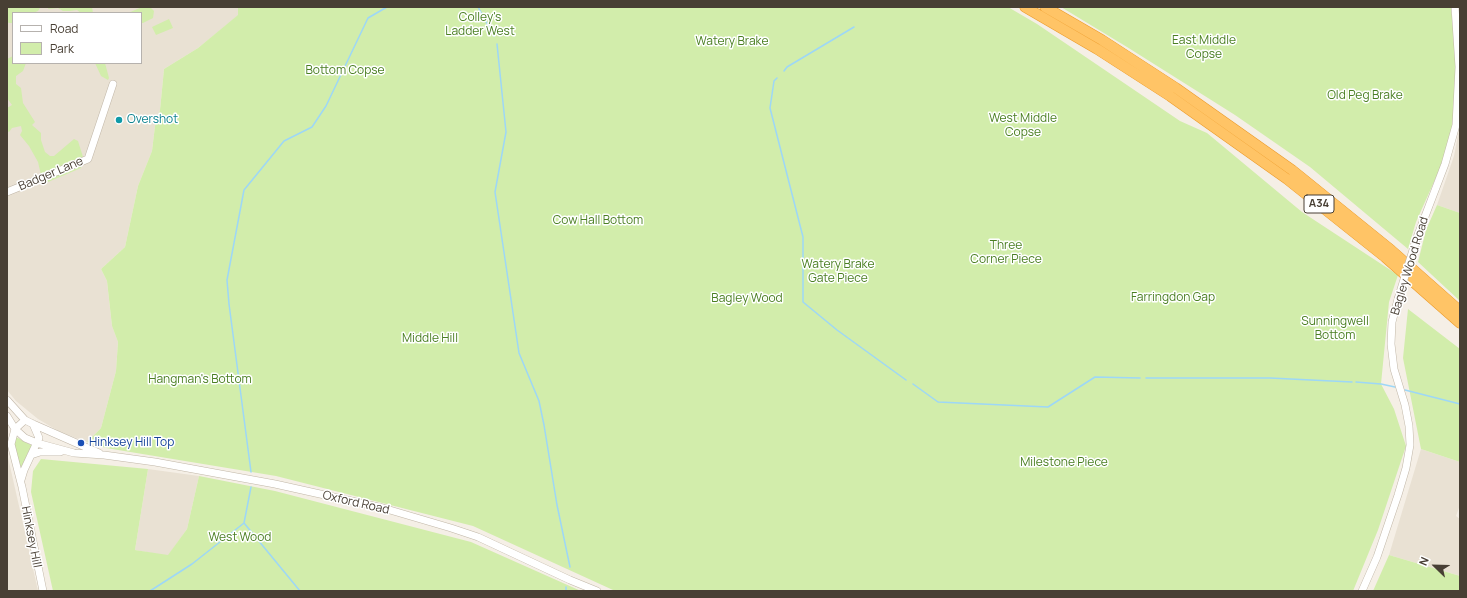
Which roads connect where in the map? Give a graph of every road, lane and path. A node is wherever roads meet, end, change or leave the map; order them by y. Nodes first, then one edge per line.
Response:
1 (1025, 7) edge
2 (1045, 7) edge
3 (1455, 7) edge
4 (113, 84) dead end
5 (7, 192) edge
6 (1460, 311) edge
7 (1460, 323) edge
8 (7, 400) edge
9 (7, 416) edge
10 (25, 420) junction
11 (33, 424) junction
12 (15, 428) junction
13 (37, 443) junction
14 (74, 453) junction
15 (31, 455) junction
16 (104, 455) junction
17 (20, 482) junction
18 (43, 591) edge
19 (596, 591) edge
20 (1362, 591) edge

1 - 7 highway, A34
2 - 6 highway, A34
3 - 20 street, Bagley Wood Road, bridge
4 - 5 street, Badger Lane
8 - 10 street, Oxford Road
9 - 12 street, Oxford Road
10 - 11 street, Oxford Road
10 - 12 street
11 - 13 street
11 - 16 street, Oxford Road
12 - 13 street, Oxford Road
12 - 17 street, Hinksey Hill
13 - 14 street, Oxford Road
13 - 15 street
14 - 15 street, Oxford Road
14 - 16 street, Oxford Road
15 - 17 street
16 - 19 street, Oxford Road
17 - 18 street, Hinksey Hill

